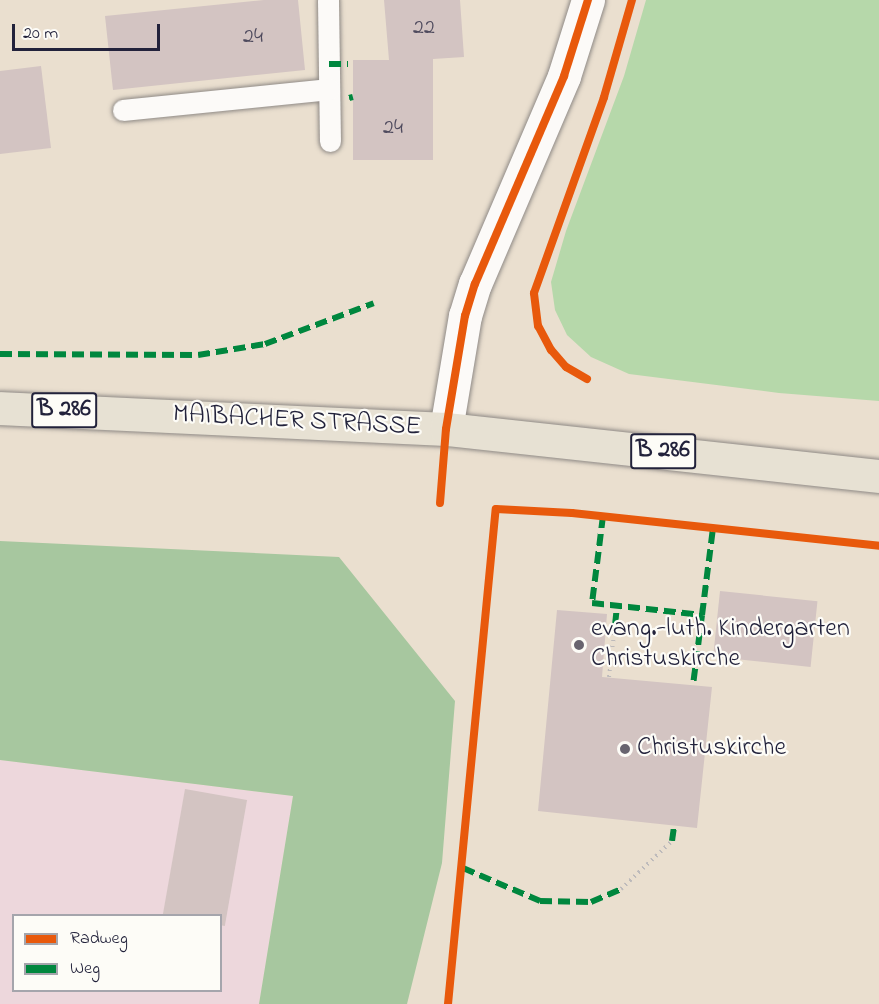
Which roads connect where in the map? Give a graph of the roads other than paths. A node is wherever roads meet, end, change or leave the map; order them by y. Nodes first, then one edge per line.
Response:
1 (328, 0) edge
2 (588, 0) edge
3 (329, 89) junction
4 (123, 110) dead end
5 (330, 141) dead end
6 (0, 408) edge
7 (446, 429) junction
8 (879, 476) edge

1 - 3 lane
2 - 7 street
3 - 4 lane
3 - 5 lane
6 - 7 main road, MAIBACHER STRASSE / B 286
7 - 8 main road, MAIBACHER STRASSE / B 286

